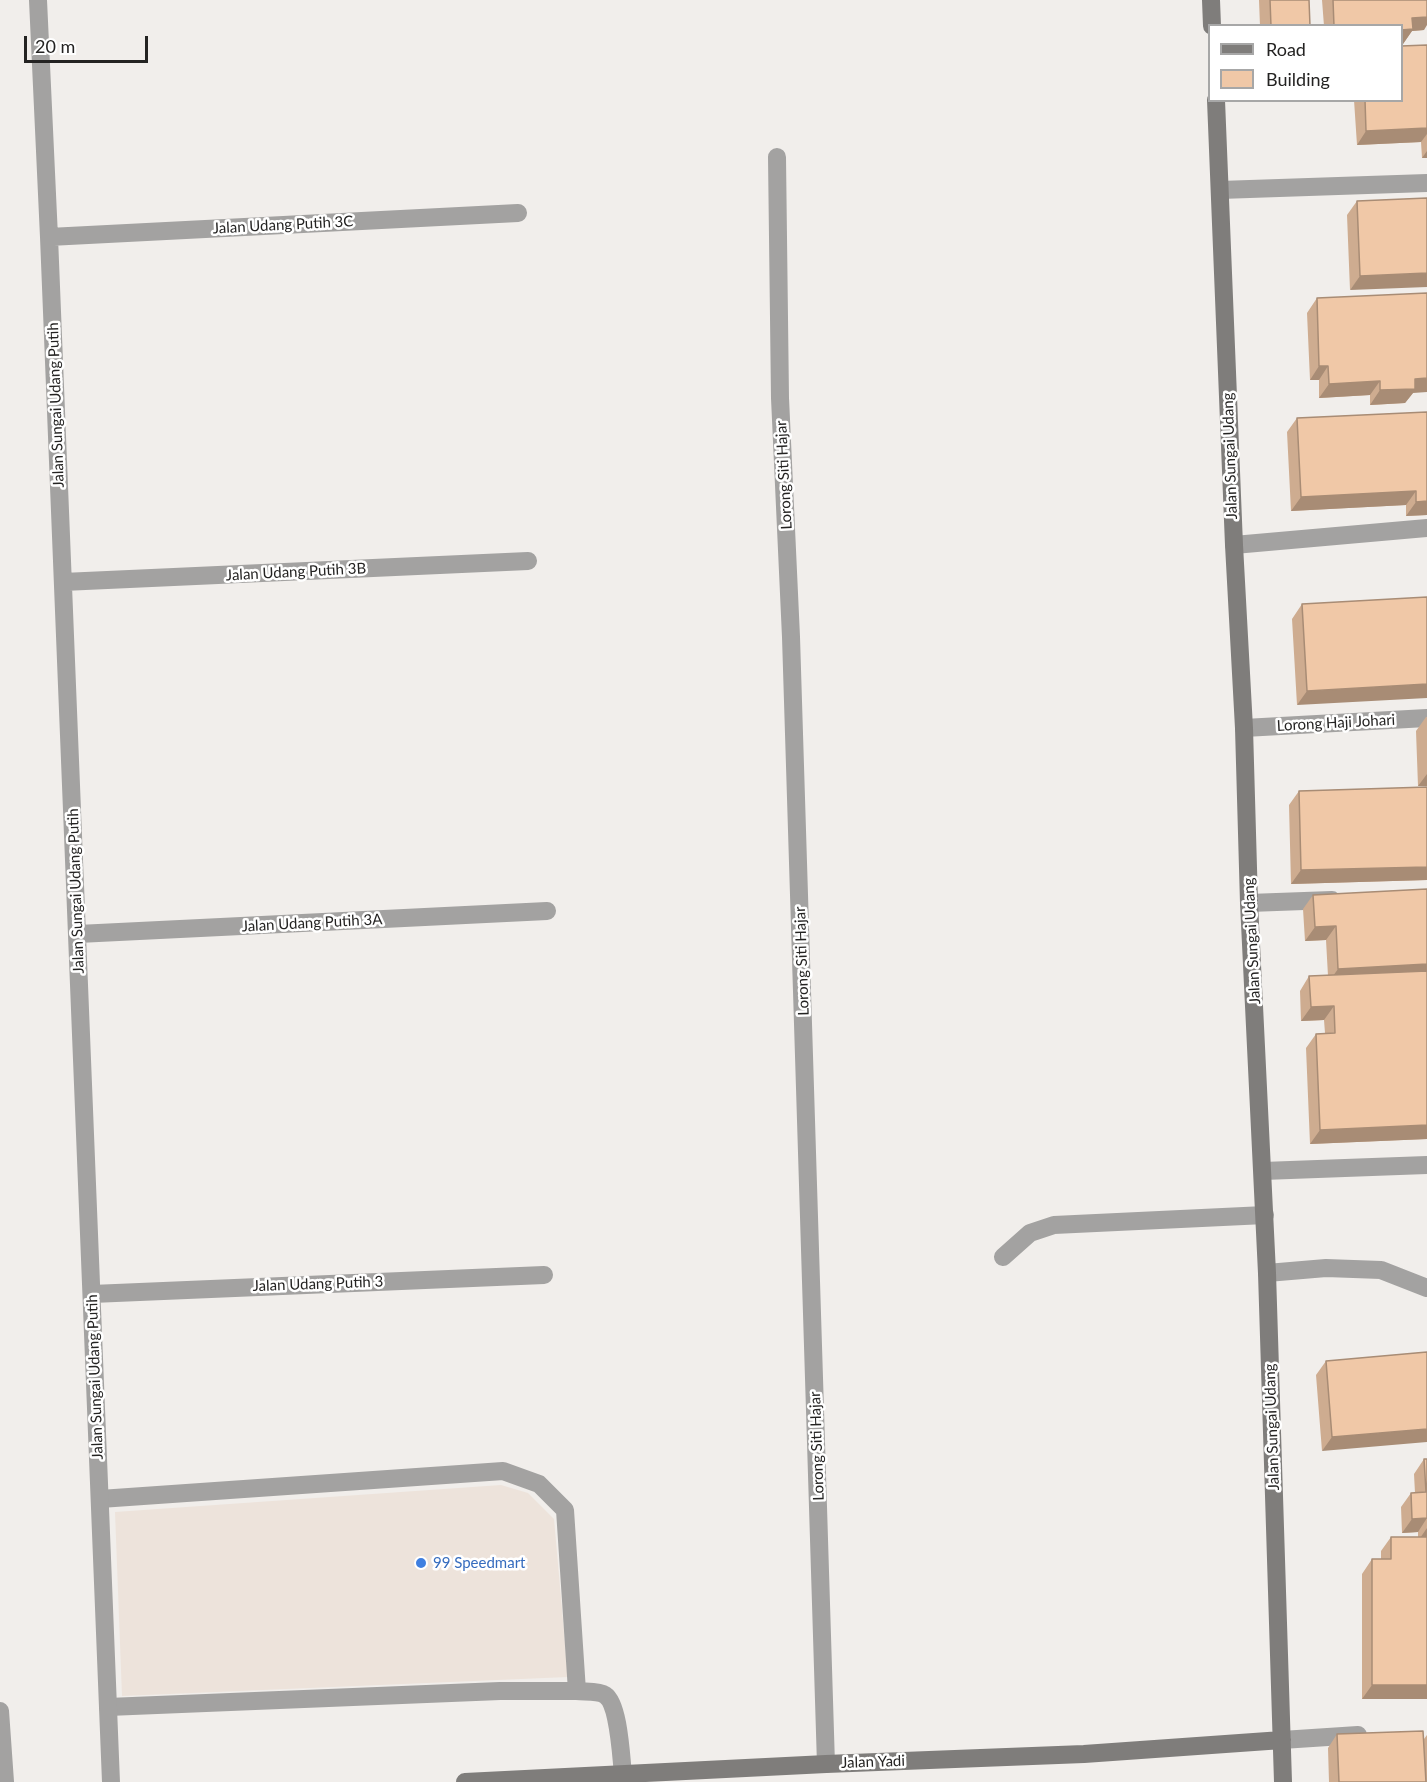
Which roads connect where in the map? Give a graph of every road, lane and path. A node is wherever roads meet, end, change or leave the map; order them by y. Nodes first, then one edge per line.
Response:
1 (38, 0) edge
2 (1211, 0) edge
3 (1212, 24) edge
4 (1216, 102) edge
5 (777, 157) dead end
6 (1427, 183) edge
7 (1220, 190) junction
8 (518, 213) dead end
9 (49, 237) junction
10 (1427, 528) edge
11 (1234, 545) junction
12 (528, 561) dead end
13 (63, 582) junction
14 (1427, 718) edge
15 (1244, 728) junction
16 (1344, 900) edge
17 (1250, 903) junction
18 (547, 911) dead end
19 (78, 934) junction
20 (1427, 1165) edge
21 (1263, 1172) junction
22 (1265, 1215) junction
23 (1003, 1257) dead end
24 (1267, 1273) junction
25 (544, 1275) dead end
26 (1427, 1288) edge
27 (92, 1294) junction
28 (100, 1499) junction
29 (577, 1691) junction
30 (108, 1707) junction
31 (0, 1711) edge
32 (1371, 1735) edge
33 (1282, 1740) junction
34 (826, 1764) junction
35 (623, 1774) junction
36 (554, 1780) edge
37 (5, 1782) edge
38 (111, 1782) edge
39 (465, 1782) edge
40 (1284, 1782) edge

1 - 9 street, Jalan Sungai Udang Putih
2 - 3 street
4 - 7 street, Jalan Sungai Udang
5 - 34 street, Lorong Siti Hajar
6 - 7 street
7 - 11 street, Jalan Sungai Udang
8 - 9 street, Jalan Udang Putih 3C
9 - 13 street, Jalan Sungai Udang Putih
10 - 11 street
11 - 15 street, Jalan Sungai Udang
12 - 13 street, Jalan Udang Putih 3B
13 - 19 street, Jalan Sungai Udang Putih
14 - 15 street, Lorong Haji Johari
15 - 17 street, Jalan Sungai Udang
16 - 17 street
17 - 21 street, Jalan Sungai Udang
18 - 19 street, Jalan Udang Putih 3A
19 - 27 street, Jalan Sungai Udang Putih
20 - 21 street
21 - 22 street, Jalan Sungai Udang
22 - 23 street
22 - 24 street, Jalan Sungai Udang
24 - 26 street
24 - 33 street, Jalan Sungai Udang
25 - 27 street, Jalan Udang Putih 3
27 - 28 street, Jalan Sungai Udang Putih
28 - 29 street
28 - 30 street, Jalan Sungai Udang Putih
29 - 30 street
29 - 35 street
30 - 38 street, Jalan Sungai Udang Putih
31 - 37 street
32 - 33 street
33 - 34 street, Jalan Yadi
33 - 40 street, Jalan Sungai Udang
34 - 35 street, Jalan Yadi
35 - 36 street, Jalan Yadi
36 - 39 street, Jalan Yadi

